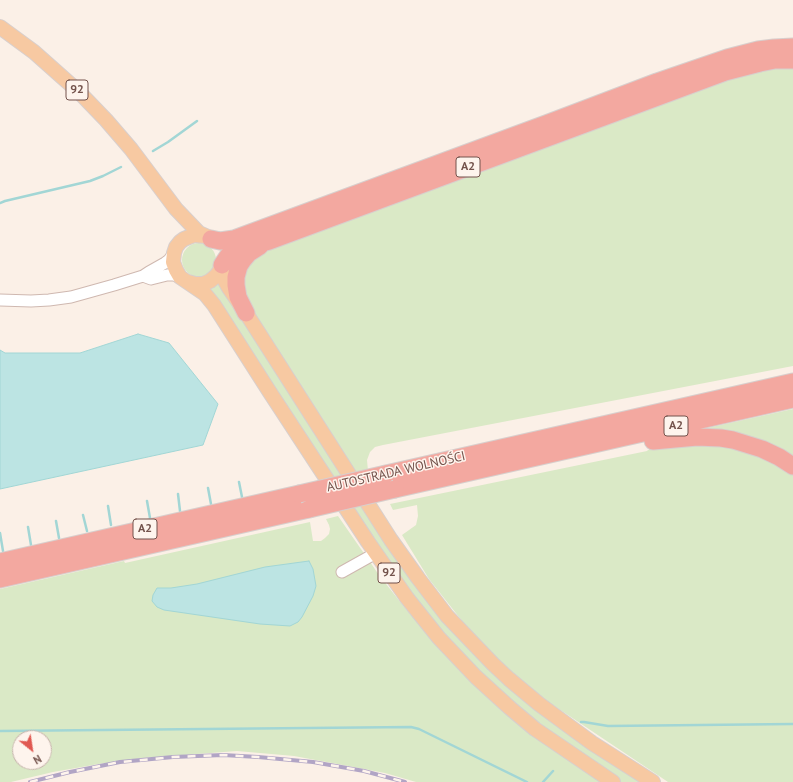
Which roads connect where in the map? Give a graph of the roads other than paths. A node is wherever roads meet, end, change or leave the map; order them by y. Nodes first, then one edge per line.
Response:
1 (0, 27) edge
2 (793, 47) edge
3 (793, 60) edge
4 (176, 209) junction
5 (208, 237) junction
6 (269, 241) junction
7 (177, 248) junction
8 (221, 267) junction
9 (143, 276) junction
10 (184, 280) junction
11 (0, 300) edge
12 (246, 313) junction
13 (793, 373) edge
14 (793, 382) edge
15 (793, 399) edge
16 (685, 406) junction
17 (558, 453) junction
18 (793, 466) edge
19 (376, 553) junction
20 (0, 562) edge
21 (342, 572) dead end
22 (0, 579) edge
23 (613, 782) edge
24 (653, 782) edge

1 - 4 main road, 92
2 - 5 highway, A2
3 - 6 highway, A2
4 - 5 main road, 92
4 - 7 main road, 92
5 - 7 main road
5 - 8 main road, 92
6 - 8 highway, A2
6 - 12 highway, A2
7 - 9 street
7 - 10 main road, 92
8 - 10 main road
8 - 12 main road, 92
9 - 10 street
9 - 11 street
10 - 19 main road, 92
12 - 24 main road, 92
13 - 16 highway, A2
14 - 16 highway, AUTOSTRADA WOLNOŚCI / A2
15 - 17 highway, AUTOSTRADA WOLNOŚCI / A2
16 - 20 highway, AUTOSTRADA WOLNOŚCI / A2, bridge
17 - 18 highway, A2
17 - 22 highway, AUTOSTRADA WOLNOŚCI / A2, bridge
19 - 21 street
19 - 23 main road, 92

